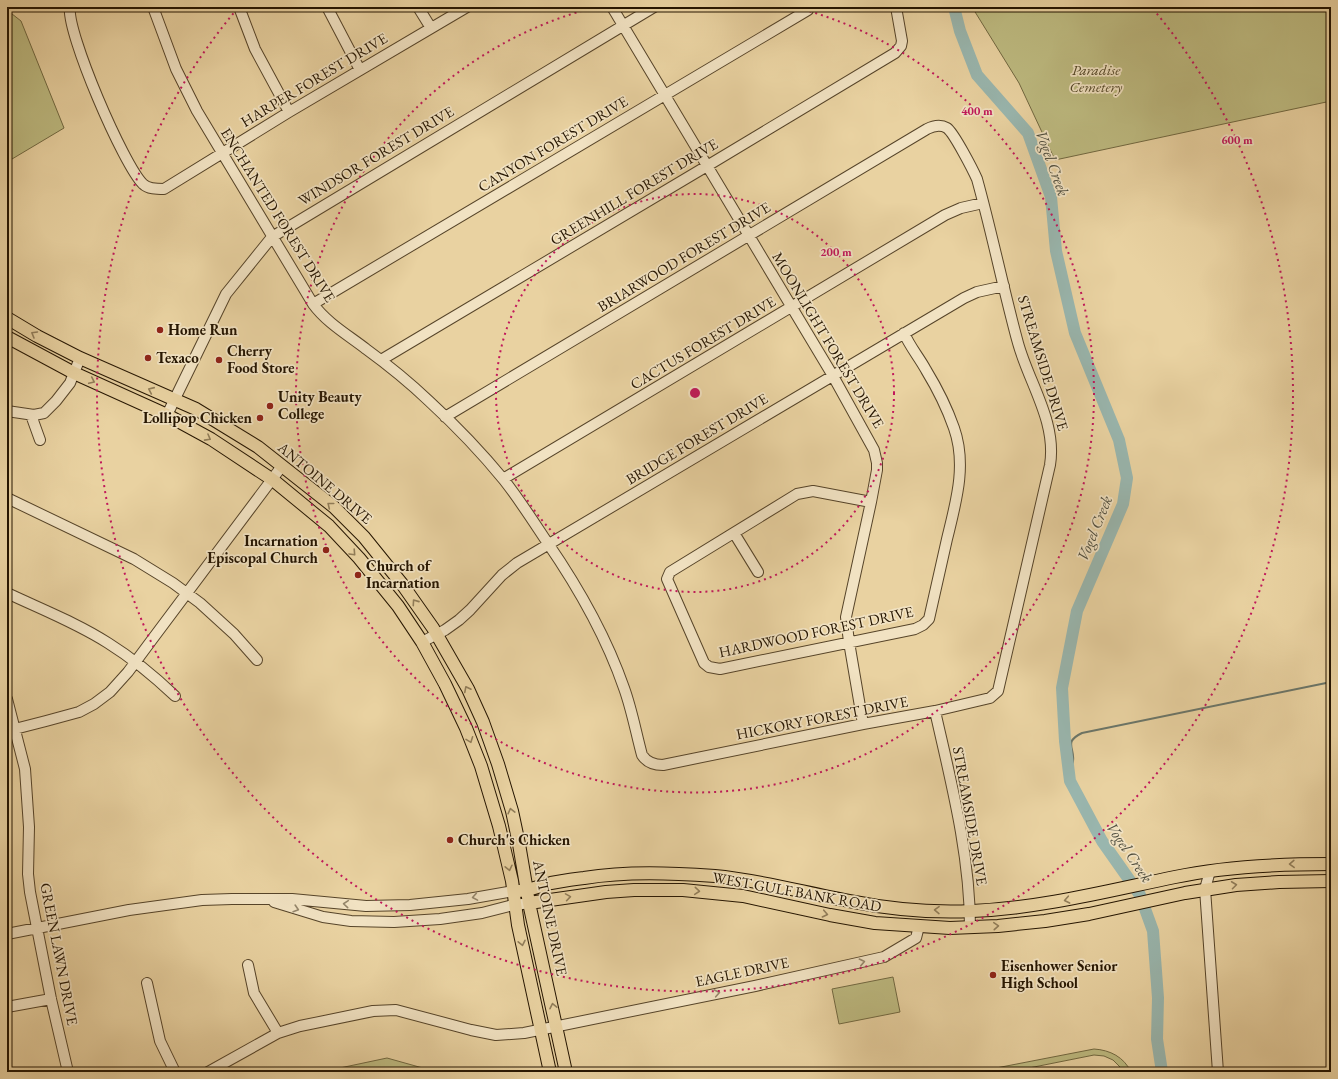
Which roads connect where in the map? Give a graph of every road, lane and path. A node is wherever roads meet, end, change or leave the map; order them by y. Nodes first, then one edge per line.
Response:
1 (70, 7) edge
2 (153, 7) edge
3 (239, 7) edge
4 (327, 7) edge
5 (418, 7) edge
6 (467, 7) edge
7 (612, 7) edge
8 (654, 7) edge
9 (896, 7) edge
10 (808, 10) dead end
11 (623, 25) junction
12 (431, 28) junction
13 (360, 70) junction
14 (664, 95) junction
15 (289, 112) junction
16 (940, 126) joint
17 (222, 153) junction
18 (707, 166) junction
19 (983, 203) junction
20 (749, 235) junction
21 (272, 237) junction
22 (1004, 286) junction
23 (313, 304) junction
24 (792, 307) junction
25 (7, 318) edge
26 (904, 333) junction
27 (7, 337) edge
28 (80, 358) junction
29 (381, 360) junction
30 (74, 373) junction
31 (833, 376) junction
32 (174, 400) junction
33 (7, 412) edge
34 (31, 415) junction
35 (167, 415) junction
36 (445, 417) junction
37 (40, 440) dead end
38 (282, 466) junction
39 (503, 479) junction
40 (273, 480) junction
41 (7, 498) edge
42 (871, 502) junction
43 (734, 533) junction
44 (549, 545) junction
45 (758, 572) dead end
46 (7, 593) edge
47 (186, 593) junction
48 (437, 635) junction
49 (422, 642) junction
50 (849, 642) junction
51 (257, 660) dead end
52 (135, 661) junction
53 (998, 691) joint
54 (175, 696) dead end
55 (7, 699) edge
56 (934, 711) junction
57 (863, 724) junction
58 (11, 730) edge
59 (650, 763) joint
60 (1331, 864) edge
61 (1210, 871) junction
62 (636, 873) junction
63 (585, 877) junction
64 (1331, 881) edge
65 (1206, 889) junction
66 (527, 890) junction
67 (634, 890) junction
68 (514, 891) junction
69 (587, 894) junction
70 (1094, 894) junction
71 (258, 899) junction
72 (529, 903) junction
73 (866, 904) junction
74 (410, 905) junction
75 (516, 905) junction
76 (970, 911) junction
77 (1097, 912) junction
78 (411, 920) junction
79 (861, 920) junction
80 (919, 926) junction
81 (970, 927) junction
82 (37, 928) junction
83 (7, 934) edge
84 (248, 965) dead end
85 (147, 983) dead end
86 (51, 999) junction
87 (7, 1007) edge
88 (557, 1026) junction
89 (540, 1030) junction
90 (278, 1033) junction
91 (68, 1072) edge
92 (175, 1072) edge
93 (208, 1072) edge
94 (550, 1072) edge
95 (566, 1072) edge
96 (1218, 1072) edge

1 - 17 street, HARPER FOREST DRIVE
2 - 17 street, ENCHANTED FOREST DRIVE
3 - 15 street
4 - 13 street
5 - 12 street
6 - 12 street, HARPER FOREST DRIVE
7 - 11 street, MOONLIGHT FOREST DRIVE
8 - 11 street, WINDSOR FOREST DRIVE
9 - 18 street, GREENHILL FOREST DRIVE
10 - 14 street, CANYON FOREST DRIVE
11 - 14 street, MOONLIGHT FOREST DRIVE
11 - 21 street, WINDSOR FOREST DRIVE
12 - 13 street, HARPER FOREST DRIVE
13 - 15 street, HARPER FOREST DRIVE
14 - 18 street, MOONLIGHT FOREST DRIVE
14 - 23 street, CANYON FOREST DRIVE
15 - 17 street, HARPER FOREST DRIVE
16 - 19 street, STREAMSIDE DRIVE
16 - 20 street, BRIARWOOD FOREST DRIVE
17 - 21 street, ENCHANTED FOREST DRIVE
18 - 20 street, MOONLIGHT FOREST DRIVE
18 - 29 street, GREENHILL FOREST DRIVE
19 - 22 street, STREAMSIDE DRIVE
19 - 24 street, CACTUS FOREST DRIVE
20 - 24 street, MOONLIGHT FOREST DRIVE
20 - 36 street, BRIARWOOD FOREST DRIVE
21 - 23 street, ENCHANTED FOREST DRIVE
21 - 32 street, WINDSOR FOREST DRIVE
22 - 26 street, BRIDGE FOREST DRIVE
22 - 53 street, STREAMSIDE DRIVE
23 - 29 street, ENCHANTED FOREST DRIVE
24 - 31 street, MOONLIGHT FOREST DRIVE
24 - 39 street, CACTUS FOREST DRIVE
28 -> 25 main road, ANTOINE DRIVE
26 - 31 street, BRIDGE FOREST DRIVE
26 - 50 street, HARDWOOD FOREST DRIVE
27 - 30 main road, ANTOINE DRIVE
28 - 30 street
32 -> 28 main road, ANTOINE DRIVE
29 - 36 street, ENCHANTED FOREST DRIVE
30 - 34 street
30 -> 35 main road, ANTOINE DRIVE
31 - 42 street, MOONLIGHT FOREST DRIVE
31 - 44 street, BRIDGE FOREST DRIVE
32 - 35 street, WINDSOR FOREST DRIVE
32 - 38 main road, ANTOINE DRIVE
33 - 34 street
34 - 37 street
35 -> 40 main road, ANTOINE DRIVE
36 - 39 street, ENCHANTED FOREST DRIVE
38 - 40 street
48 -> 38 main road, ANTOINE DRIVE
39 - 44 street, ENCHANTED FOREST DRIVE
40 - 47 street
40 -> 49 main road, ANTOINE DRIVE
41 - 47 street
42 - 43 street
42 - 50 street, MOONLIGHT FOREST DRIVE
43 - 45 street
43 - 50 street, HARDWOOD FOREST DRIVE
44 - 48 street, BRIDGE FOREST DRIVE
44 - 59 street, ENCHANTED FOREST DRIVE
46 - 52 street
47 - 51 street
47 - 52 street
48 - 49 street, BRIDGE FOREST DRIVE
66 -> 48 main road, ANTOINE DRIVE
49 -> 68 main road, ANTOINE DRIVE
50 - 57 street, MOONLIGHT FOREST DRIVE
52 - 54 street
52 - 58 street
53 - 56 street, HICKORY FOREST DRIVE
55 - 58 street, GREEN LAWN DRIVE
56 - 57 street, HICKORY FOREST DRIVE
56 - 76 street, STREAMSIDE DRIVE
57 - 59 street, HICKORY FOREST DRIVE
58 - 82 street, GREEN LAWN DRIVE
60 -> 61 main road, WEST GULF BANK ROAD
61 - 65 street
61 - 70 main road, WEST GULF BANK ROAD
62 - 63 main road, WEST GULF BANK ROAD
62 - 67 main road
62 - 73 main road, WEST GULF BANK ROAD
63 - 66 main road, WEST GULF BANK ROAD
63 - 69 main road
65 -> 64 main road, WEST GULF BANK ROAD
65 - 77 main road, WEST GULF BANK ROAD
65 - 96 street
66 - 68 main road, WEST GULF BANK ROAD
66 - 72 main road, ANTOINE DRIVE
67 - 69 main road, WEST GULF BANK ROAD
67 -> 79 main road, WEST GULF BANK ROAD
68 -> 74 street, WEST GULF BANK ROAD
68 - 75 main road, ANTOINE DRIVE
72 -> 69 main road, WEST GULF BANK ROAD
70 -> 76 main road, WEST GULF BANK ROAD
70 - 77 main road
74 -> 71 street, WEST GULF BANK ROAD
71 -> 78 street, WEST GULF BANK ROAD
71 - 82 street, WEST GULF BANK ROAD
72 - 75 street, WEST GULF BANK ROAD
88 -> 72 main road, ANTOINE DRIVE
76 -> 73 main road, WEST GULF BANK ROAD
73 - 79 main road
74 - 78 street
75 - 78 street, WEST GULF BANK ROAD
75 -> 89 main road, ANTOINE DRIVE
76 - 81 street, STREAMSIDE DRIVE
81 -> 77 main road, WEST GULF BANK ROAD
79 - 80 main road, WEST GULF BANK ROAD
80 - 81 main road, WEST GULF BANK ROAD
88 -> 80 street, EAGLE DRIVE
82 - 83 street, WEST GULF BANK ROAD
82 - 86 street, GREEN LAWN DRIVE
84 - 90 street
85 - 92 street
86 - 87 street
86 - 91 street, GREEN LAWN DRIVE
88 - 89 street, EAGLE DRIVE
88 - 95 main road, ANTOINE DRIVE
89 - 90 street, EAGLE DRIVE
89 - 94 main road, ANTOINE DRIVE
90 - 93 street, EAGLE DRIVE

